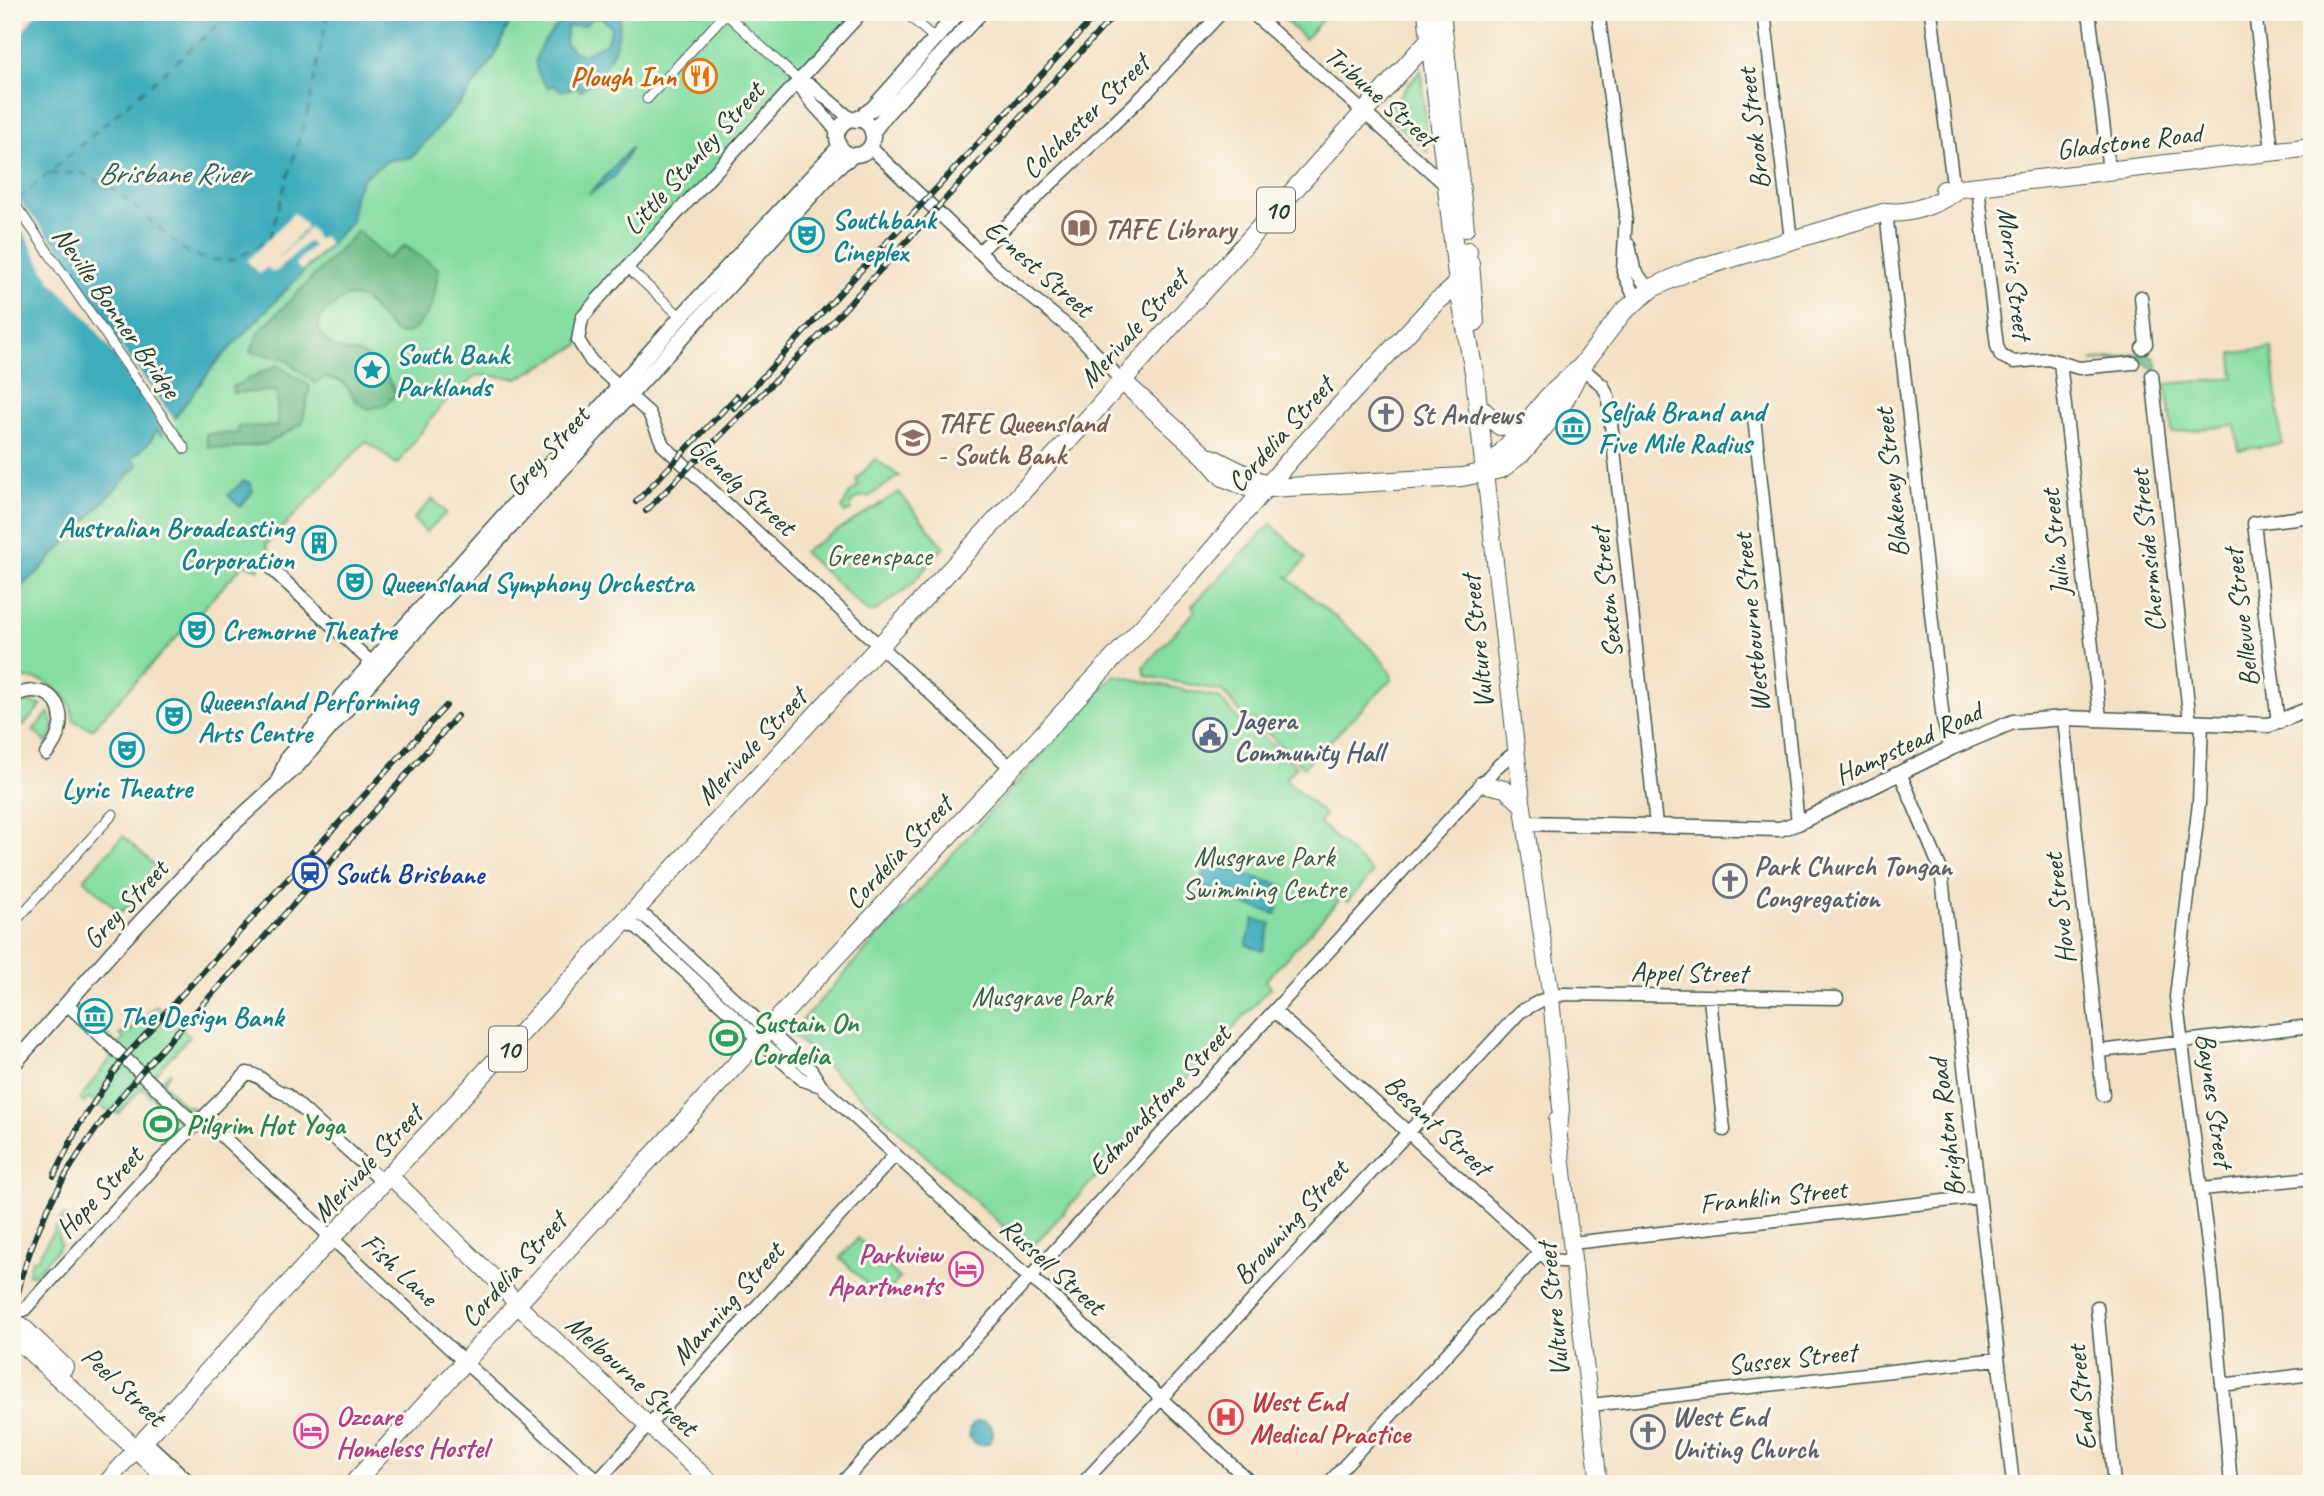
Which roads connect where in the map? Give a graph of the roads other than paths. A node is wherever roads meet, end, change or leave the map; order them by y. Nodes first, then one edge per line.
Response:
1 (862, 12) edge
2 (905, 12) edge
3 (959, 12) edge
4 (981, 12) edge
5 (1222, 12) edge
6 (1251, 12) edge
7 (1427, 12) edge
8 (1441, 12) edge
9 (1598, 12) edge
10 (1764, 12) edge
11 (1931, 12) edge
12 (2089, 12) edge
13 (2255, 12) edge
14 (725, 13) edge
15 (934, 39) junction
16 (1430, 39) junction
17 (798, 80) junction
18 (647, 99) dead end
19 (1363, 115) junction
20 (854, 120) junction
21 (839, 140) junction
22 (871, 140) junction
23 (2312, 146) edge
24 (2272, 150) junction
25 (854, 155) junction
26 (2109, 170) junction
27 (1448, 187) junction
28 (1979, 187) junction
29 (1954, 192) junction
30 (12, 200) edge
31 (1886, 212) junction
32 (1791, 240) junction
33 (1468, 251) junction
34 (979, 252) junction
35 (627, 267) junction
36 (1458, 284) junction
37 (1643, 295) junction
38 (2141, 297) dead end
39 (1433, 305) junction
40 (681, 317) junction
41 (1465, 320) junction
42 (579, 345) joint
43 (2142, 348) dead end
44 (2060, 362) junction
45 (2133, 363) dead end
46 (1581, 367) junction
47 (2152, 375) dead end
48 (1475, 378) junction
49 (1121, 380) junction
50 (625, 391) junction
51 (1479, 407) junction
52 (1754, 417) dead end
53 (1526, 424) junction
54 (185, 449) dead end
55 (1485, 473) junction
56 (1268, 486) junction
57 (2312, 516) edge
58 (273, 570) dead end
59 (879, 647) junction
60 (376, 668) junction
61 (12, 697) edge
62 (2312, 708) edge
63 (2064, 718) junction
64 (2100, 719) junction
65 (2196, 723) junction
66 (2278, 723) junction
67 (1951, 748) junction
68 (1516, 752) junction
69 (46, 754) dead end
70 (1011, 768) junction
71 (1900, 773) junction
72 (1482, 784) junction
73 (1522, 806) junction
74 (113, 814) dead end
75 (1525, 823) junction
76 (1798, 823) junction
77 (1656, 825) junction
78 (630, 917) junction
79 (12, 925) edge
80 (1710, 998) junction
81 (1837, 998) dead end
82 (1545, 999) junction
83 (67, 1004) junction
84 (1274, 1010) junction
85 (2302, 1027) dead end
86 (764, 1035) junction
87 (2182, 1042) junction
88 (2100, 1051) junction
89 (12, 1066) edge
90 (240, 1079) joint
91 (2103, 1095) dead end
92 (199, 1122) junction
93 (1408, 1129) junction
94 (1724, 1130) dead end
95 (895, 1155) junction
96 (2312, 1178) edge
97 (387, 1180) junction
98 (2202, 1189) junction
99 (1979, 1197) junction
100 (332, 1239) junction
101 (1572, 1244) junction
102 (1540, 1252) junction
103 (1574, 1262) junction
104 (1030, 1277) junction
105 (516, 1304) junction
106 (2097, 1307) dead end
107 (21, 1326) joint
108 (1998, 1359) junction
109 (464, 1361) junction
110 (2312, 1374) edge
111 (2221, 1385) junction
112 (1161, 1399) junction
113 (1591, 1405) junction
114 (649, 1425) junction
115 (140, 1445) junction
116 (596, 1482) edge
117 (105, 1484) edge
118 (174, 1484) edge
119 (190, 1484) edge
120 (353, 1484) edge
121 (713, 1484) edge
122 (841, 1484) edge
123 (1082, 1484) edge
124 (1252, 1484) edge
125 (1328, 1484) edge
126 (1599, 1484) edge
127 (2013, 1484) edge
128 (2114, 1484) edge
129 (2231, 1484) edge

1 - 17 street, Little Stanley Street
2 - 15 street
3 - 15 street
4 - 22 street
5 - 34 street, Colchester Street
6 - 19 street, Tribune Street
7 - 16 main road, Vulture Street
8 - 33 main road, Vulture Street
9 - 37 street
10 - 32 street, Brook Street
11 - 29 street
12 - 26 street
13 - 24 street
14 - 17 street
14 - 18 street
15 - 20 street
16 - 19 main road, Merivale Street / 10
16 - 27 main road, Vulture Street
17 - 20 street
17 - 21 street
17 - 35 street, Little Stanley Street
19 - 27 street, Tribune Street
19 - 49 main road, Merivale Street / 10
20 - 21 street
20 - 22 street
21 - 25 street
21 - 40 street, Grey Street
22 - 25 street
22 - 34 street, Ernest Street
23 - 24 main road, Gladstone Road
24 - 26 main road, Gladstone Road
25 - 50 street, Grey Street
26 - 28 main road, Gladstone Road
27 - 36 main road, Vulture Street
28 - 29 main road, Gladstone Road
28 - 44 street, Morris Street
29 - 31 main road, Gladstone Road
30 - 54 street, Neville Bonner Bridge
31 - 32 main road, Gladstone Road
31 - 67 street, Blakeney Street
32 - 37 main road, Gladstone Road
33 - 36 main road
33 - 48 main road, Vulture Street
34 - 49 street, Ernest Street
35 - 40 street
35 - 42 street, Little Stanley Street
36 - 39 main road, Cordelia Street
36 - 41 main road, Vulture Street
37 - 46 main road, Gladstone Road
38 - 43 street
39 - 41 main road
39 - 56 main road, Cordelia Street
40 - 50 street, Grey Street
41 - 48 main road, Vulture Street
42 - 50 street, Glenelg Street
44 - 45 street, Morris Street
44 - 64 street, Julia Street
46 - 53 main road, Gladstone Road
46 - 55 main road, Gladstone Road
46 - 77 street, Sexton Street
47 - 65 street, Chermside Street
48 - 51 main road, Vulture Street
49 - 56 main road, Ernest Street
49 - 59 main road, Merivale Street / 10
50 - 59 street, Glenelg Street
50 - 60 street, Grey Street
51 - 53 main road
51 - 55 main road, Vulture Street
52 - 76 street, Westbourne Street
53 - 55 main road, Gladstone Road
55 - 56 main road, Ernest Street
55 - 68 main road, Vulture Street
56 - 70 main road, Cordelia Street
57 - 66 street, Bellevue Street
58 - 60 street
59 - 70 street, Glenelg Street
59 - 78 main road, Merivale Street / 10
60 - 83 street, Grey Street
61 - 69 street
62 - 66 street, Hampstead Road
63 - 64 street, Hampstead Road
63 - 67 street, Hampstead Road
63 - 88 street, Hove Street
64 - 65 street, Hampstead Road
65 - 66 street, Hampstead Road
65 - 87 street, Baynes Street
67 - 71 street, Hampstead Road
68 - 72 street, Edmondstone Street
68 - 73 main road, Vulture Street
70 - 86 main road, Cordelia Street
71 - 76 street, Hampstead Road
71 - 99 street, Brighton Road
72 - 73 main road
72 - 84 street, Edmondstone Street
73 - 75 main road, Vulture Street
74 - 79 street
75 - 77 street, Hampstead Road
75 - 82 main road, Vulture Street
76 - 77 street, Hampstead Road
78 - 86 street, Russell Street
78 - 97 main road, Merivale Street / 10
80 - 81 street, Appel Street
80 - 82 street, Appel Street
80 - 94 street
82 - 93 street, Browning Street
82 - 101 main road, Vulture Street
83 - 89 street, Grey Street
83 - 92 street, Fish Lane
84 - 93 street, Besant Street
84 - 104 street, Edmondstone Street
85 - 87 street
86 - 95 street, Russell Street
86 - 105 main road, Cordelia Street
87 - 88 street
87 - 98 street, Baynes Street
88 - 91 street, Hove Street
90 - 92 street, Hope Street
90 - 97 street, Melbourne Street
92 - 100 street, Fish Lane
92 - 107 street, Hope Street
93 - 102 street, Besant Street
93 - 112 street, Browning Street
95 - 104 street, Russell Street
95 - 114 street, Manning Street
96 - 98 street
97 - 100 main road, Merivale Street / 10
97 - 105 main road, Melbourne Street
98 - 111 street, Baynes Street
99 - 101 street, Franklin Street
99 - 108 street, Brighton Road
100 - 109 street, Fish Lane
100 - 115 main road, Merivale Street / 10
101 - 103 main road, Vulture Street
102 - 103 street, Besant Street
102 - 125 street
103 - 113 main road, Vulture Street
104 - 112 street, Russell Street
104 - 122 street, Edmondstone Street
105 - 109 main road, Cordelia Street
105 - 114 main road, Melbourne Street
106 - 128 street, End Street
107 - 115 main road, Peel Street
108 - 113 street, Sussex Street
108 - 127 street, Brighton Road
109 - 116 street, Fish Lane
109 - 120 main road, Cordelia Street
110 - 111 street
111 - 129 street, Baynes Street
112 - 123 street, Browning Street
112 - 124 street, Russell Street
113 - 126 main road, Vulture Street
114 - 116 street, Manning Street
114 - 121 main road, Melbourne Street
115 - 117 main road, Merivale Street
115 - 118 main road, Peel Street
115 - 119 street, Peel Street

